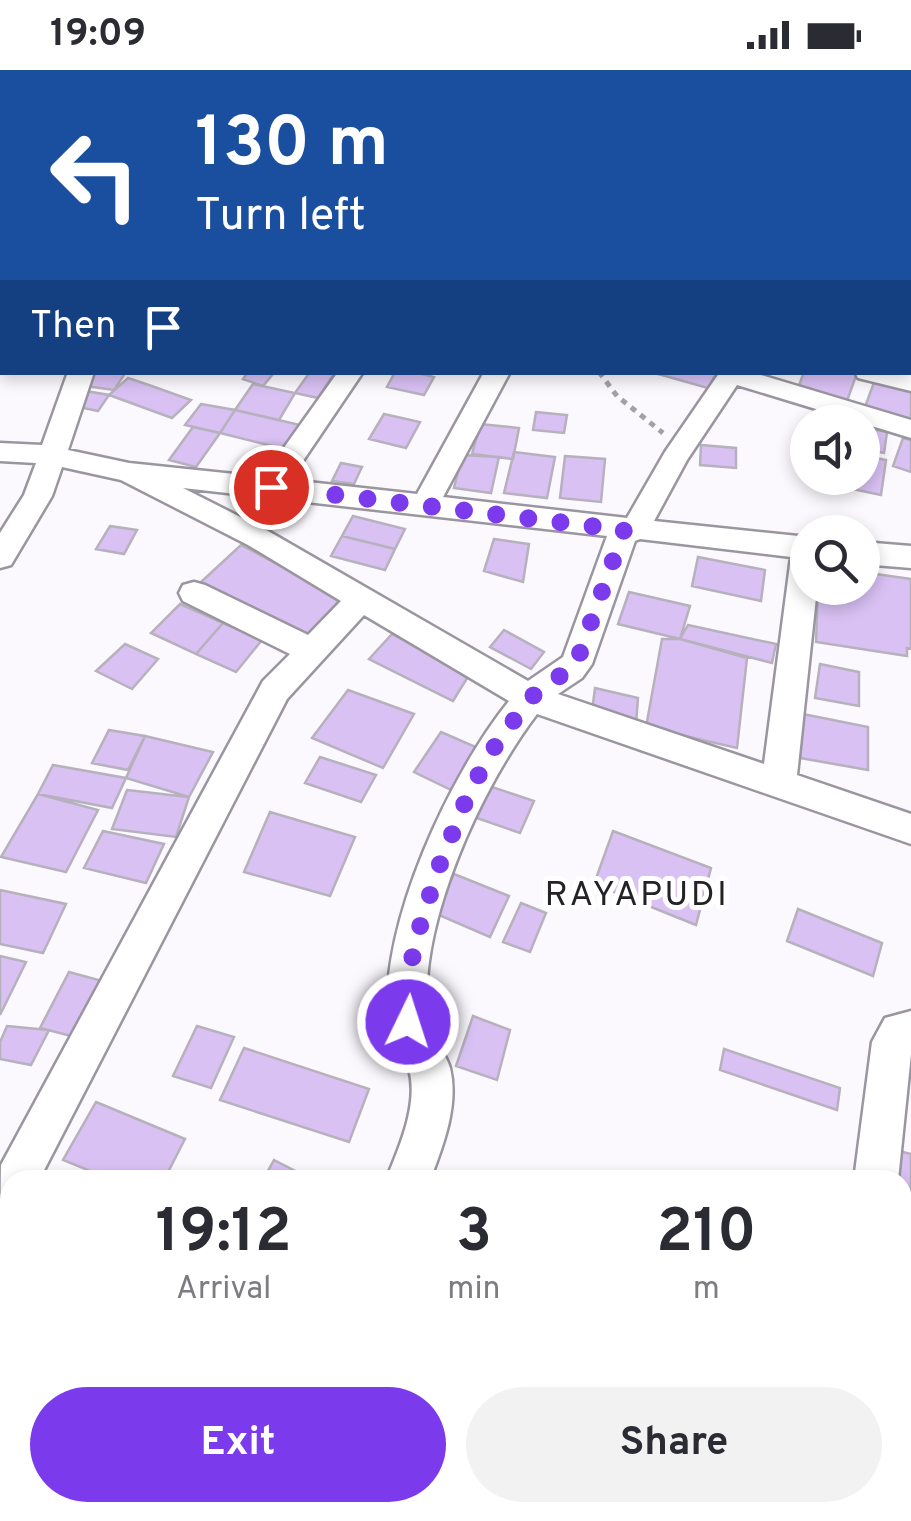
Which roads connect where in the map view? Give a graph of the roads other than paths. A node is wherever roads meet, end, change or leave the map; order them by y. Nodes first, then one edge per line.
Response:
1 (80, 375) edge
2 (348, 375) edge
3 (495, 375) edge
4 (731, 375) edge
5 (735, 375) edge
6 (866, 375) edge
7 (879, 375) edge
8 (911, 383) edge
9 (830, 405) edge
10 (857, 405) edge
11 (880, 421) edge
12 (911, 430) edge
13 (0, 452) edge
14 (49, 455) junction
15 (129, 472) junction
16 (271, 487) junction
17 (424, 507) junction
18 (629, 530) junction
19 (790, 546) edge
20 (880, 554) edge
21 (0, 557) edge
22 (911, 557) edge
23 (194, 593) dead end
24 (362, 598) junction
25 (800, 605) edge
26 (311, 650) junction
27 (530, 698) junction
28 (779, 783) junction
29 (911, 829) edge
30 (911, 1031) edge
31 (21, 1170) edge
32 (411, 1170) edge
33 (877, 1170) edge

1 - 14 street
2 - 16 street
3 - 17 street
4 - 18 street
5 - 9 street
6 - 10 street
7 - 8 street
11 - 12 street
13 - 14 street
14 - 15 street
14 - 21 street
15 - 16 street
15 - 24 street
16 - 17 street
17 - 18 street
18 - 19 street
18 - 27 street
20 - 22 street
23 - 26 street
24 - 26 street
24 - 27 street
25 - 28 street
26 - 31 street
27 - 28 street
27 - 32 street
28 - 29 street
30 - 33 street

